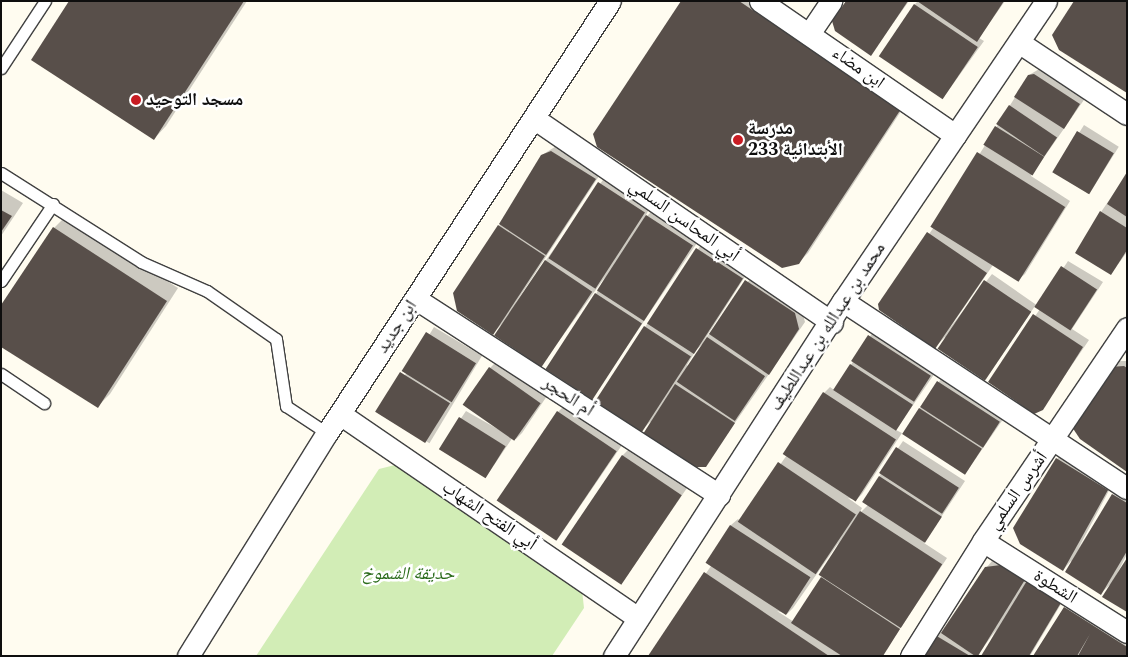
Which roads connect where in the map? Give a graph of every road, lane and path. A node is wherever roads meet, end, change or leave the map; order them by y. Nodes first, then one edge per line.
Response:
1 (45, 1) edge
2 (610, 1) edge
3 (760, 1) edge
4 (830, 1) edge
5 (1046, 1) edge
6 (810, 34) junction
7 (1020, 43) junction
8 (1, 68) edge
9 (1127, 114) edge
10 (535, 119) junction
11 (955, 135) junction
12 (1, 173) edge
13 (53, 204) junction
14 (1, 281) edge
15 (416, 299) junction
16 (843, 301) junction
17 (832, 322) junction
18 (1127, 328) edge
19 (1120, 356) edge
20 (1, 374) edge
21 (44, 403) dead end
22 (340, 414) junction
23 (327, 433) junction
24 (1054, 439) junction
25 (1127, 488) edge
26 (719, 495) junction
27 (983, 541) junction
28 (638, 618) junction
29 (1127, 632) edge
30 (188, 656) edge
31 (614, 656) edge
32 (911, 656) edge

1 - 8 lane
2 - 10 street, ابن جديد
3 - 6 street, ابن مضاء
4 - 6 street
5 - 7 street, محمد بن عبدالله بن عبداللطيف
6 - 11 street, ابن مضاء
7 - 9 street
7 - 11 street, محمد بن عبدالله بن عبداللطيف
10 - 15 street, ابن جديد
10 - 17 street, أبي المحاسن السلمي
11 - 16 street, محمد بن عبدالله بن عبداللطيف
12 - 13 lane
13 - 14 lane
13 - 23 lane
15 - 22 street, ابن جديد
15 - 26 street, أم الحجر
16 - 17 street, محمد بن عبدالله بن عبداللطيف
16 - 24 street
17 - 26 street, محمد بن عبدالله بن عبداللطيف
18 - 19 street, أشرس السلمي
19 - 24 street, أشرس السلمي
20 - 21 lane
22 - 23 street, ابن جديد
22 - 28 street, أبي الفتح الشهاب
23 - 30 street, ابن جديد
24 - 25 street
24 - 27 street, أشرس السلمي
26 - 28 street, محمد بن عبدالله بن عبداللطيف
27 - 29 street, الشطوة
27 - 32 street, أشرس السلمي
28 - 31 street, محمد بن عبدالله بن عبداللطيف

